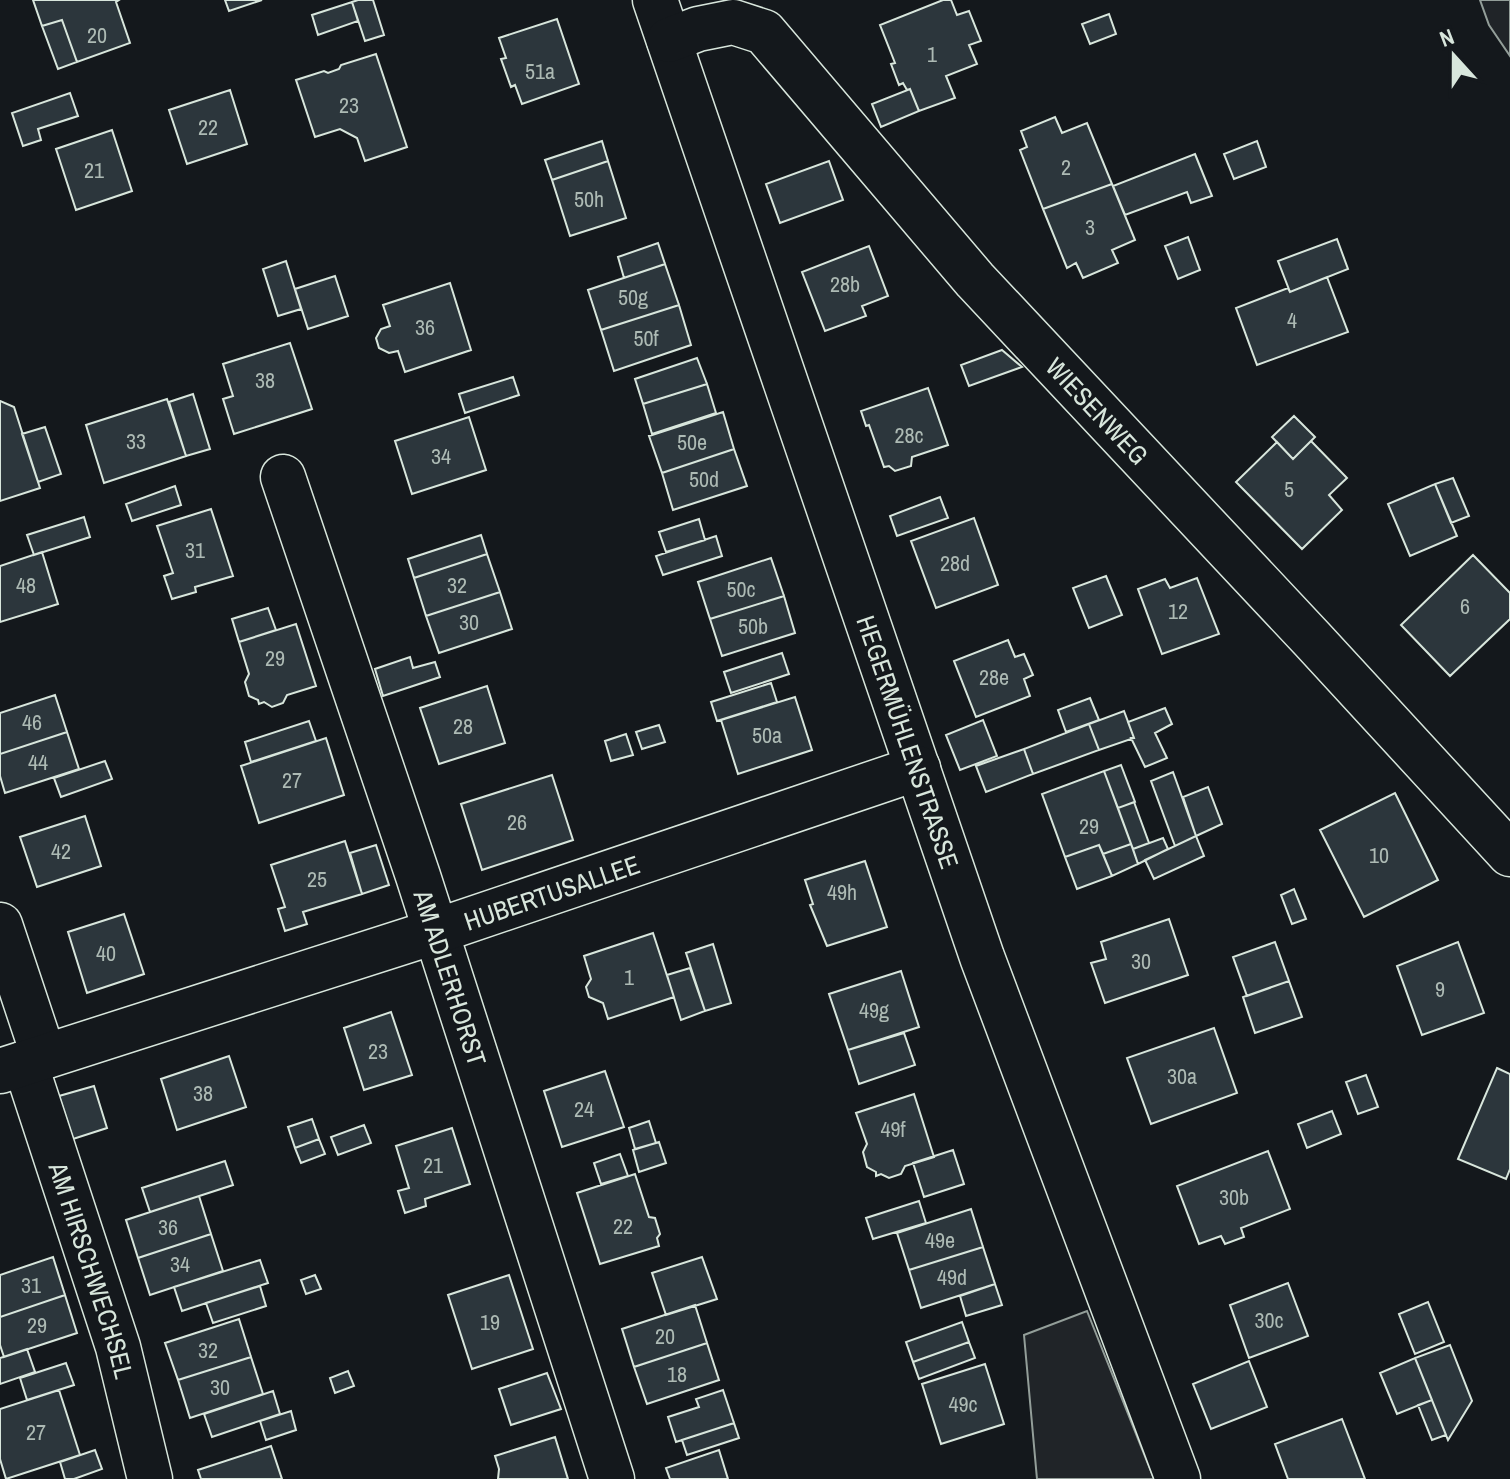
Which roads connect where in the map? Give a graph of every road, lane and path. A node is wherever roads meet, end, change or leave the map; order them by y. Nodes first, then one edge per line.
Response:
1 (662, 20) edge
2 (283, 477) dead end
3 (918, 768) junction
4 (1510, 854) edge
5 (0, 925) edge
6 (434, 932) junction
7 (23, 1064) edge
8 (150, 1479) edge
9 (612, 1479) edge
10 (1178, 1479) edge

1 - 3 street, HEGERMÜHLENSTRASSE
1 - 4 street, WIESENWEG
2 - 6 street, AM ADLERHORST
3 - 6 street, HUBERTUSALLEE
3 - 10 street, HEGERMÜHLENSTRASSE
5 - 7 street, AM HIRSCHWECHSEL
6 - 7 street, HUBERTUSALLEE
6 - 9 street, AM ADLERHORST
7 - 8 street, AM HIRSCHWECHSEL

